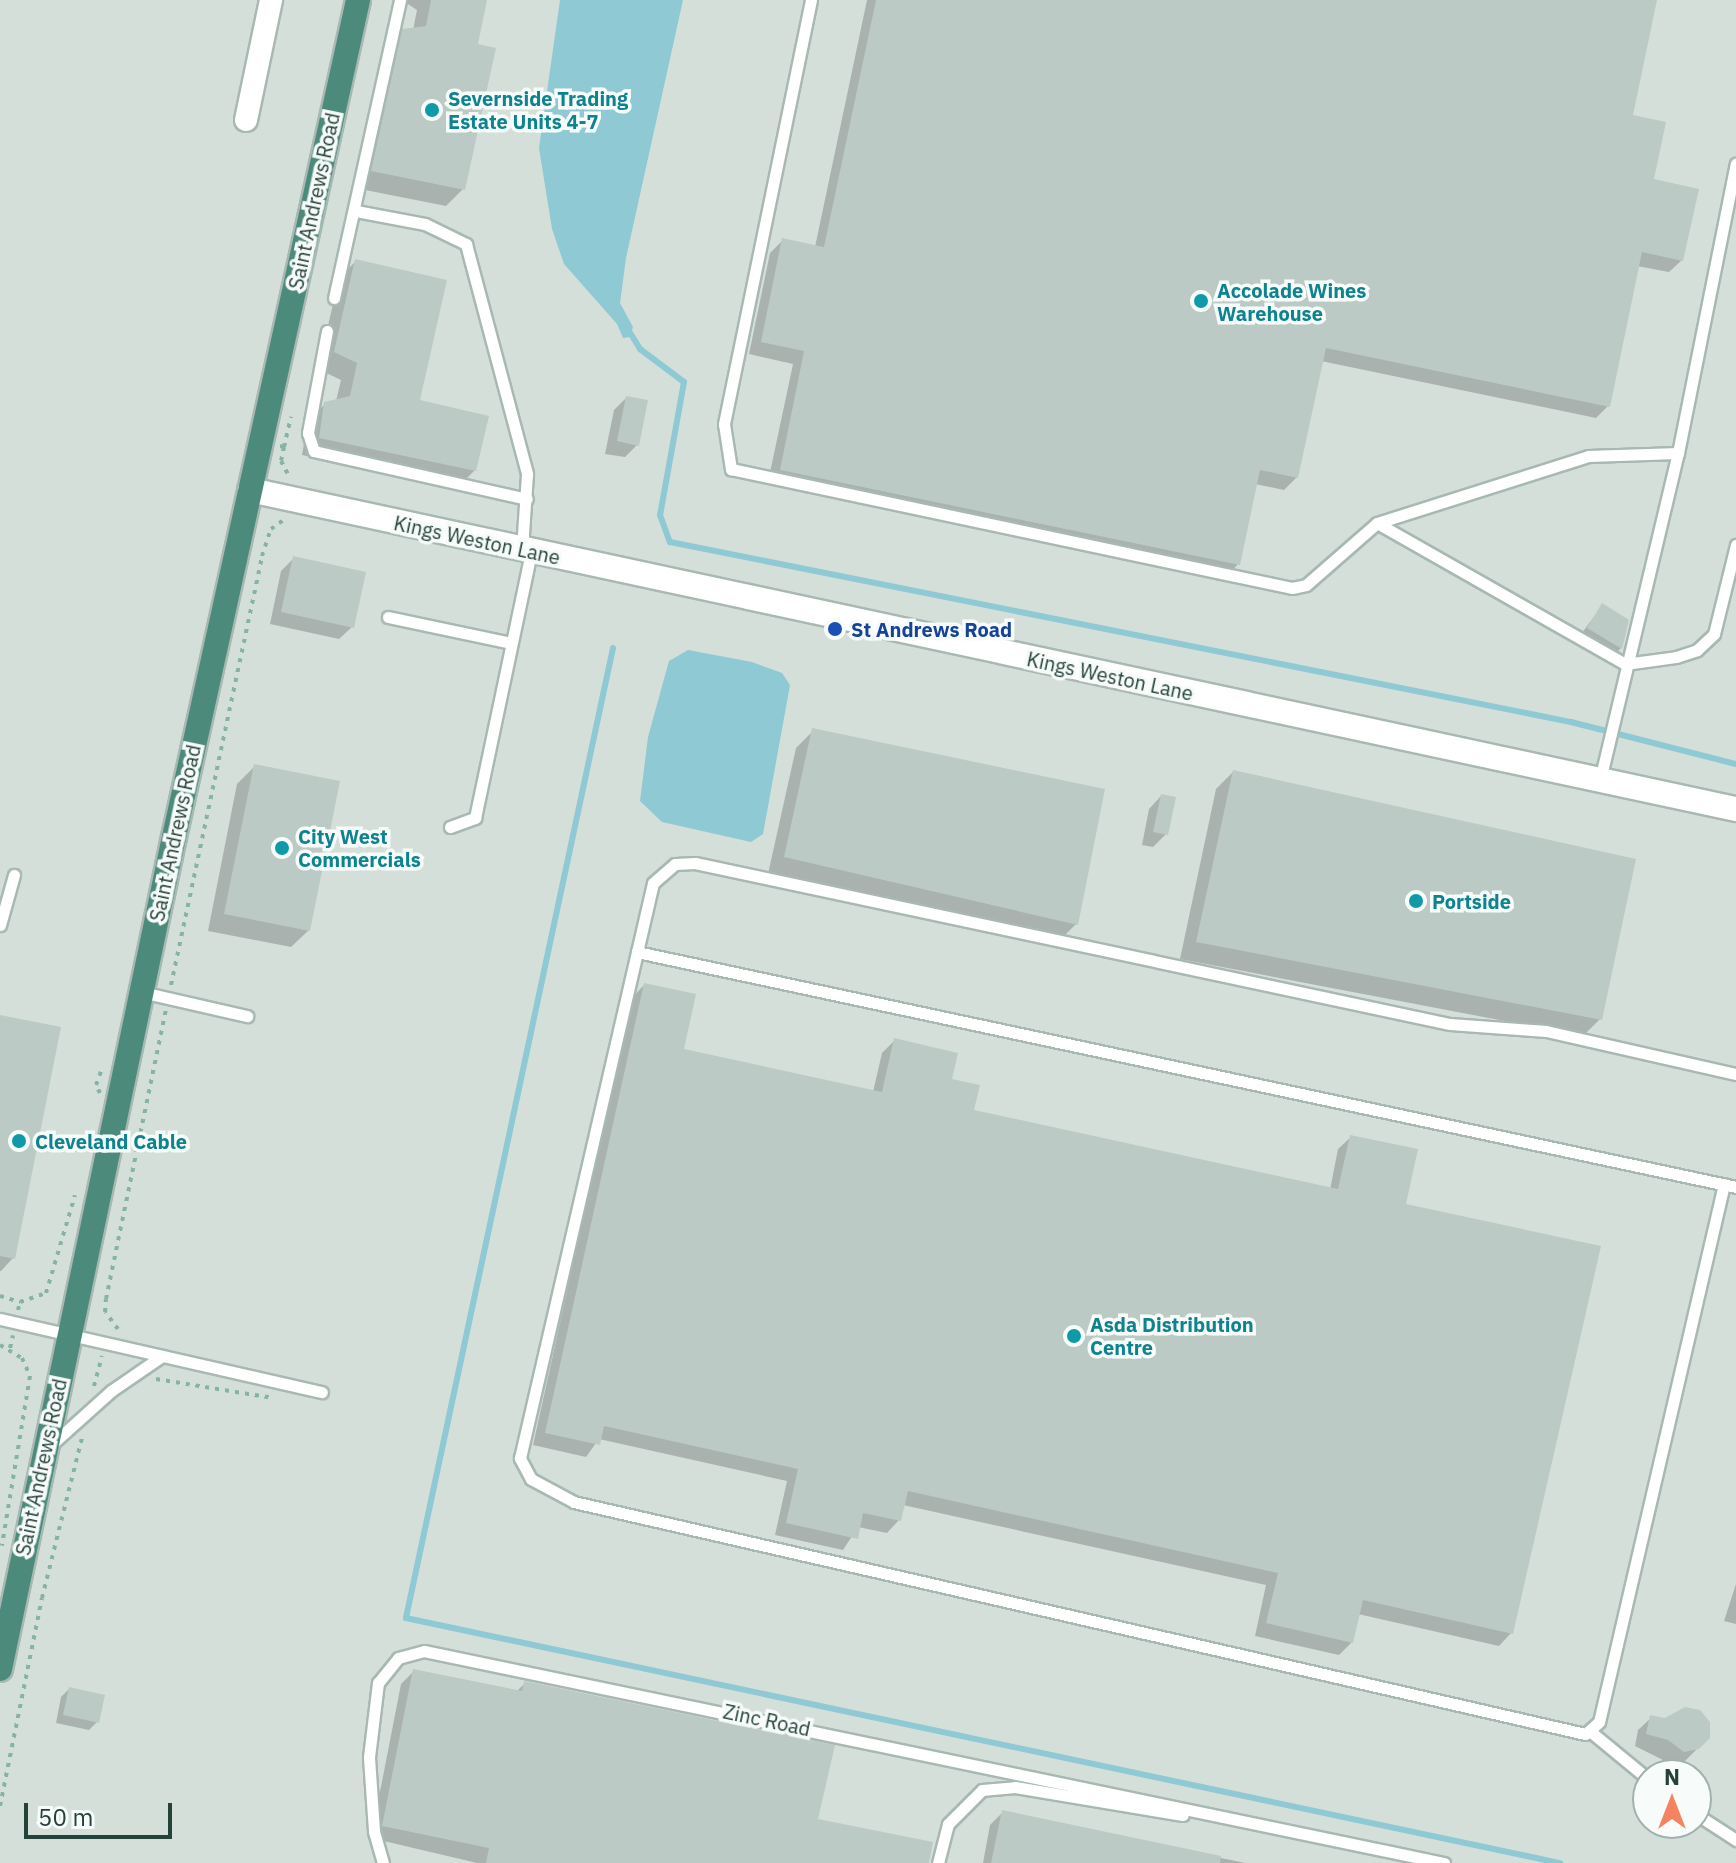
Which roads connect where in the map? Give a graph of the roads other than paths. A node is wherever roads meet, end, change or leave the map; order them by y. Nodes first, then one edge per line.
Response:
1 (271, 0) edge
2 (358, 0) edge
3 (400, 0) edge
4 (811, 0) edge
5 (246, 120) dead end
6 (1736, 164) edge
7 (356, 211) junction
8 (334, 298) dead end
9 (327, 331) dead end
10 (1678, 453) junction
11 (250, 490) junction
12 (527, 499) junction
13 (1377, 523) junction
14 (1736, 545) edge
15 (527, 551) junction
16 (388, 617) dead end
17 (511, 643) junction
18 (1625, 664) junction
19 (1600, 780) junction
20 (1736, 809) edge
21 (450, 827) dead end
22 (14, 875) dead end
23 (0, 925) edge
24 (637, 952) junction
25 (141, 992) junction
26 (247, 1016) dead end
27 (1736, 1074) edge
28 (1730, 1186) edge
29 (0, 1319) edge
30 (68, 1335) junction
31 (162, 1356) junction
32 (322, 1392) dead end
33 (45, 1451) junction
34 (0, 1669) edge
35 (1591, 1732) junction
36 (1632, 1766) edge
37 (1712, 1824) edge
38 (1736, 1840) edge
39 (1346, 1842) junction
40 (383, 1863) edge
41 (938, 1863) edge
42 (1444, 1863) edge

1 - 5 street
2 - 11 highway, Saint Andrews Road
3 - 7 lane
4 - 13 lane
6 - 10 lane
7 - 8 lane
7 - 12 lane
9 - 12 lane
10 - 13 lane
10 - 18 lane
11 - 15 street, Kings Weston Lane
11 - 25 highway, Saint Andrews Road
12 - 15 lane
13 - 18 lane
14 - 18 lane
15 - 17 lane
15 - 19 street, Kings Weston Lane
16 - 17 lane
17 - 21 lane
18 - 19 lane
19 - 20 street, Kings Weston Lane
22 - 23 lane
24 - 27 lane
24 - 28 lane
24 - 35 lane
25 - 26 lane
25 - 30 highway, Saint Andrews Road
28 - 35 lane
29 - 30 lane
30 - 31 lane
30 - 33 highway, Saint Andrews Road
31 - 32 lane
31 - 33 lane
33 - 34 highway, Saint Andrews Road
35 - 36 lane
37 - 38 lane
39 - 40 lane, Zinc Road
39 - 41 lane, Zinc Road
39 - 42 lane, Zinc Road

